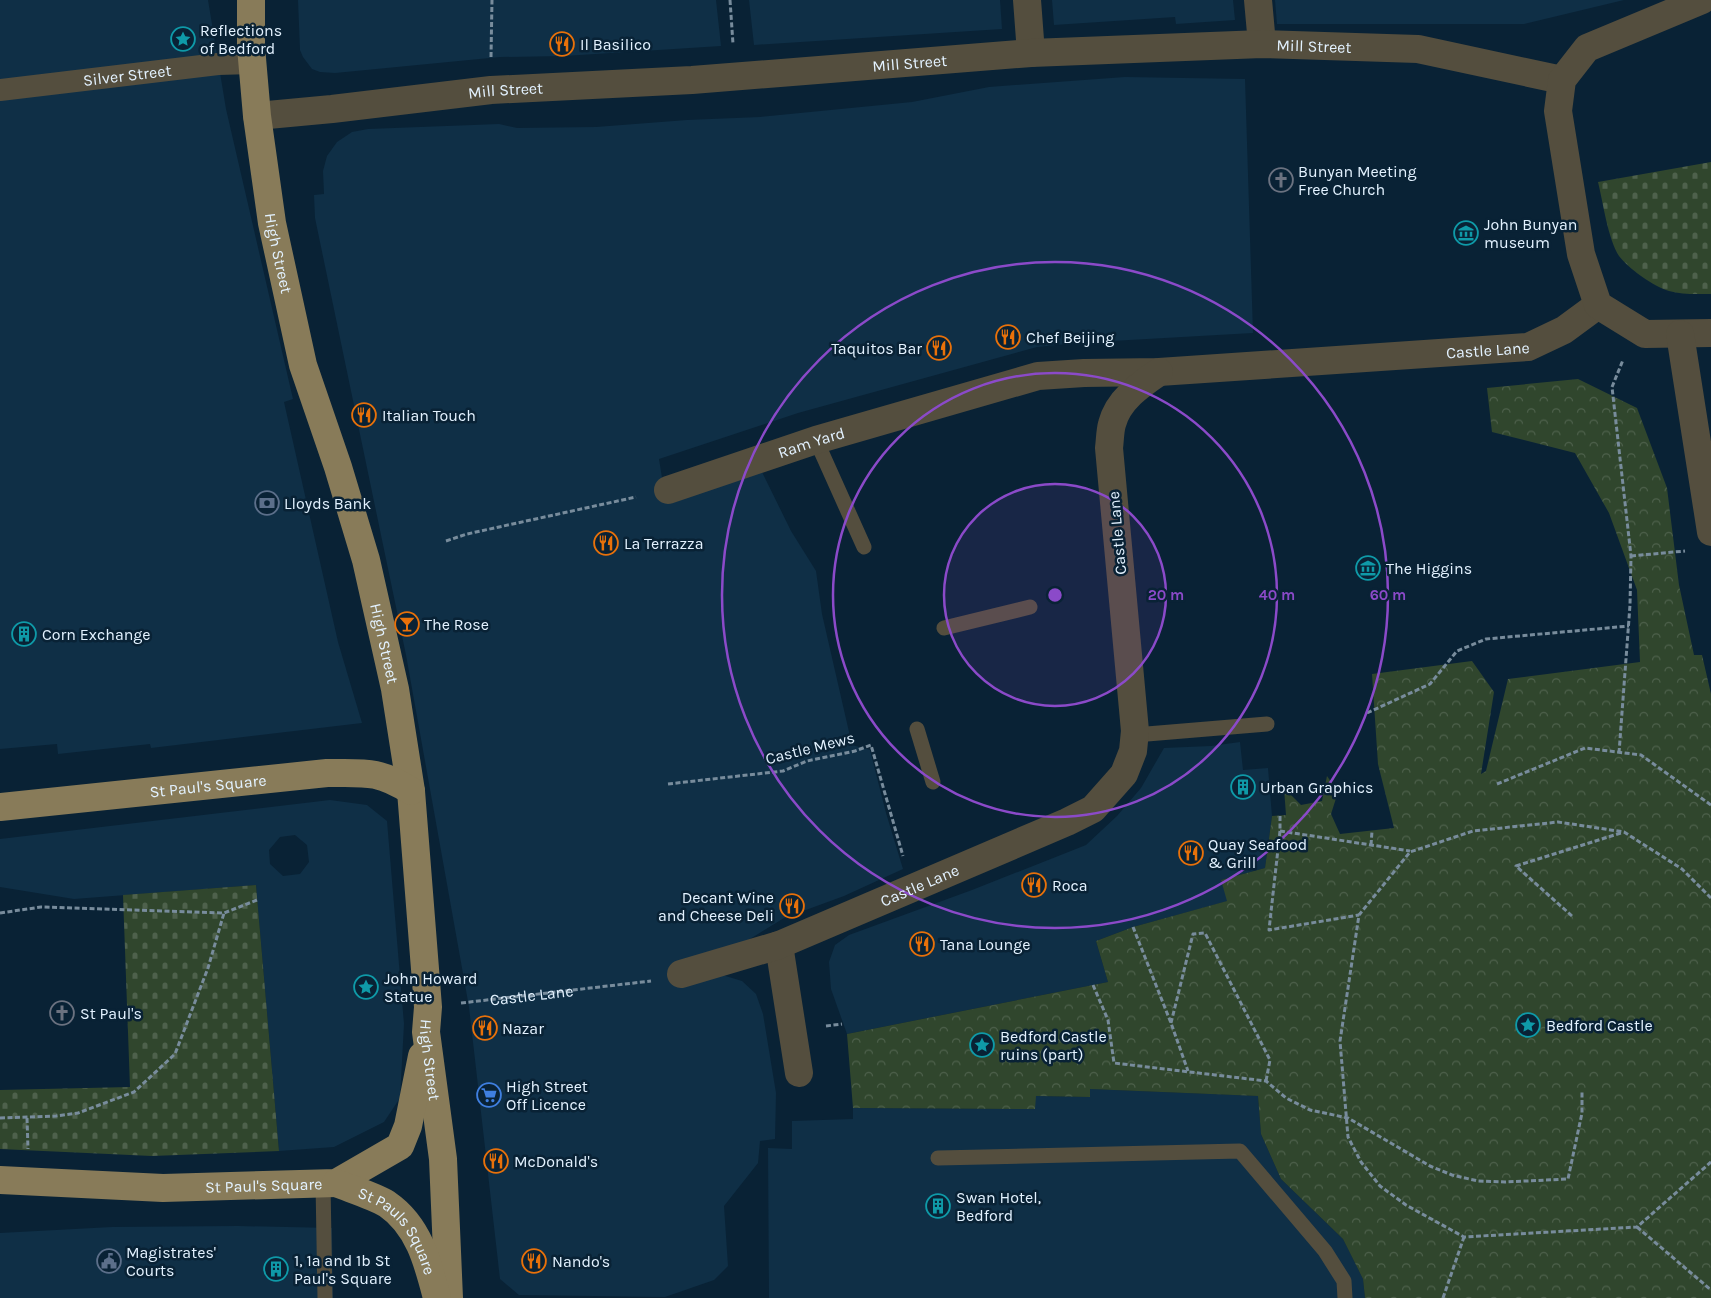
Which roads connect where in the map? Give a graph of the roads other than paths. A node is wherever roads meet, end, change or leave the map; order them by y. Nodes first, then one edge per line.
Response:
1 (251, 0) edge
2 (1027, 0) edge
3 (1258, 0) edge
4 (1702, 0) edge
5 (1262, 44) junction
6 (1031, 53) junction
7 (252, 62) junction
8 (1562, 80) junction
9 (0, 90) edge
10 (257, 116) junction
11 (1598, 304) junction
12 (1711, 333) edge
13 (1680, 334) junction
14 (1159, 372) junction
15 (816, 440) junction
16 (668, 490) road end
17 (1702, 541) edge
18 (864, 546) dead end
19 (1030, 607) dead end
20 (944, 628) dead end
21 (1267, 724) dead end
22 (917, 729) dead end
23 (1134, 736) junction
24 (933, 782) dead end
25 (411, 791) junction
26 (0, 807) edge
27 (779, 945) junction
28 (681, 974) road end
29 (427, 1020) junction
30 (799, 1073) dead end
31 (938, 1158) dead end
32 (0, 1180) edge
33 (330, 1183) junction
34 (450, 1295) edge
35 (325, 1298) edge
36 (1345, 1298) edge

1 - 7 main road, High Street
2 - 6 street
3 - 5 street
4 - 8 street
5 - 6 street, Mill Street
5 - 8 street, Mill Street
6 - 10 street, Mill Street
7 - 9 street, Silver Street
7 - 10 main road, High Street
8 - 11 street
10 - 25 main road, High Street
11 - 13 street
11 - 14 street, Castle Lane
12 - 13 street
13 - 17 street
14 - 15 street, Ram Yard
14 - 23 street, Castle Lane
15 - 16 street, Ram Yard
15 - 18 lane
19 - 20 lane
21 - 23 lane
22 - 24 lane
23 - 27 street, Castle Lane
25 - 26 main road, St Paul's Square
25 - 29 main road, High Street
27 - 28 street, Castle Lane
27 - 30 street
29 - 33 main road, St Paul's Square
29 - 34 main road, High Street
31 - 36 lane
32 - 33 main road, St Paul's Square
33 - 34 main road, St Pauls Square
33 - 35 lane

